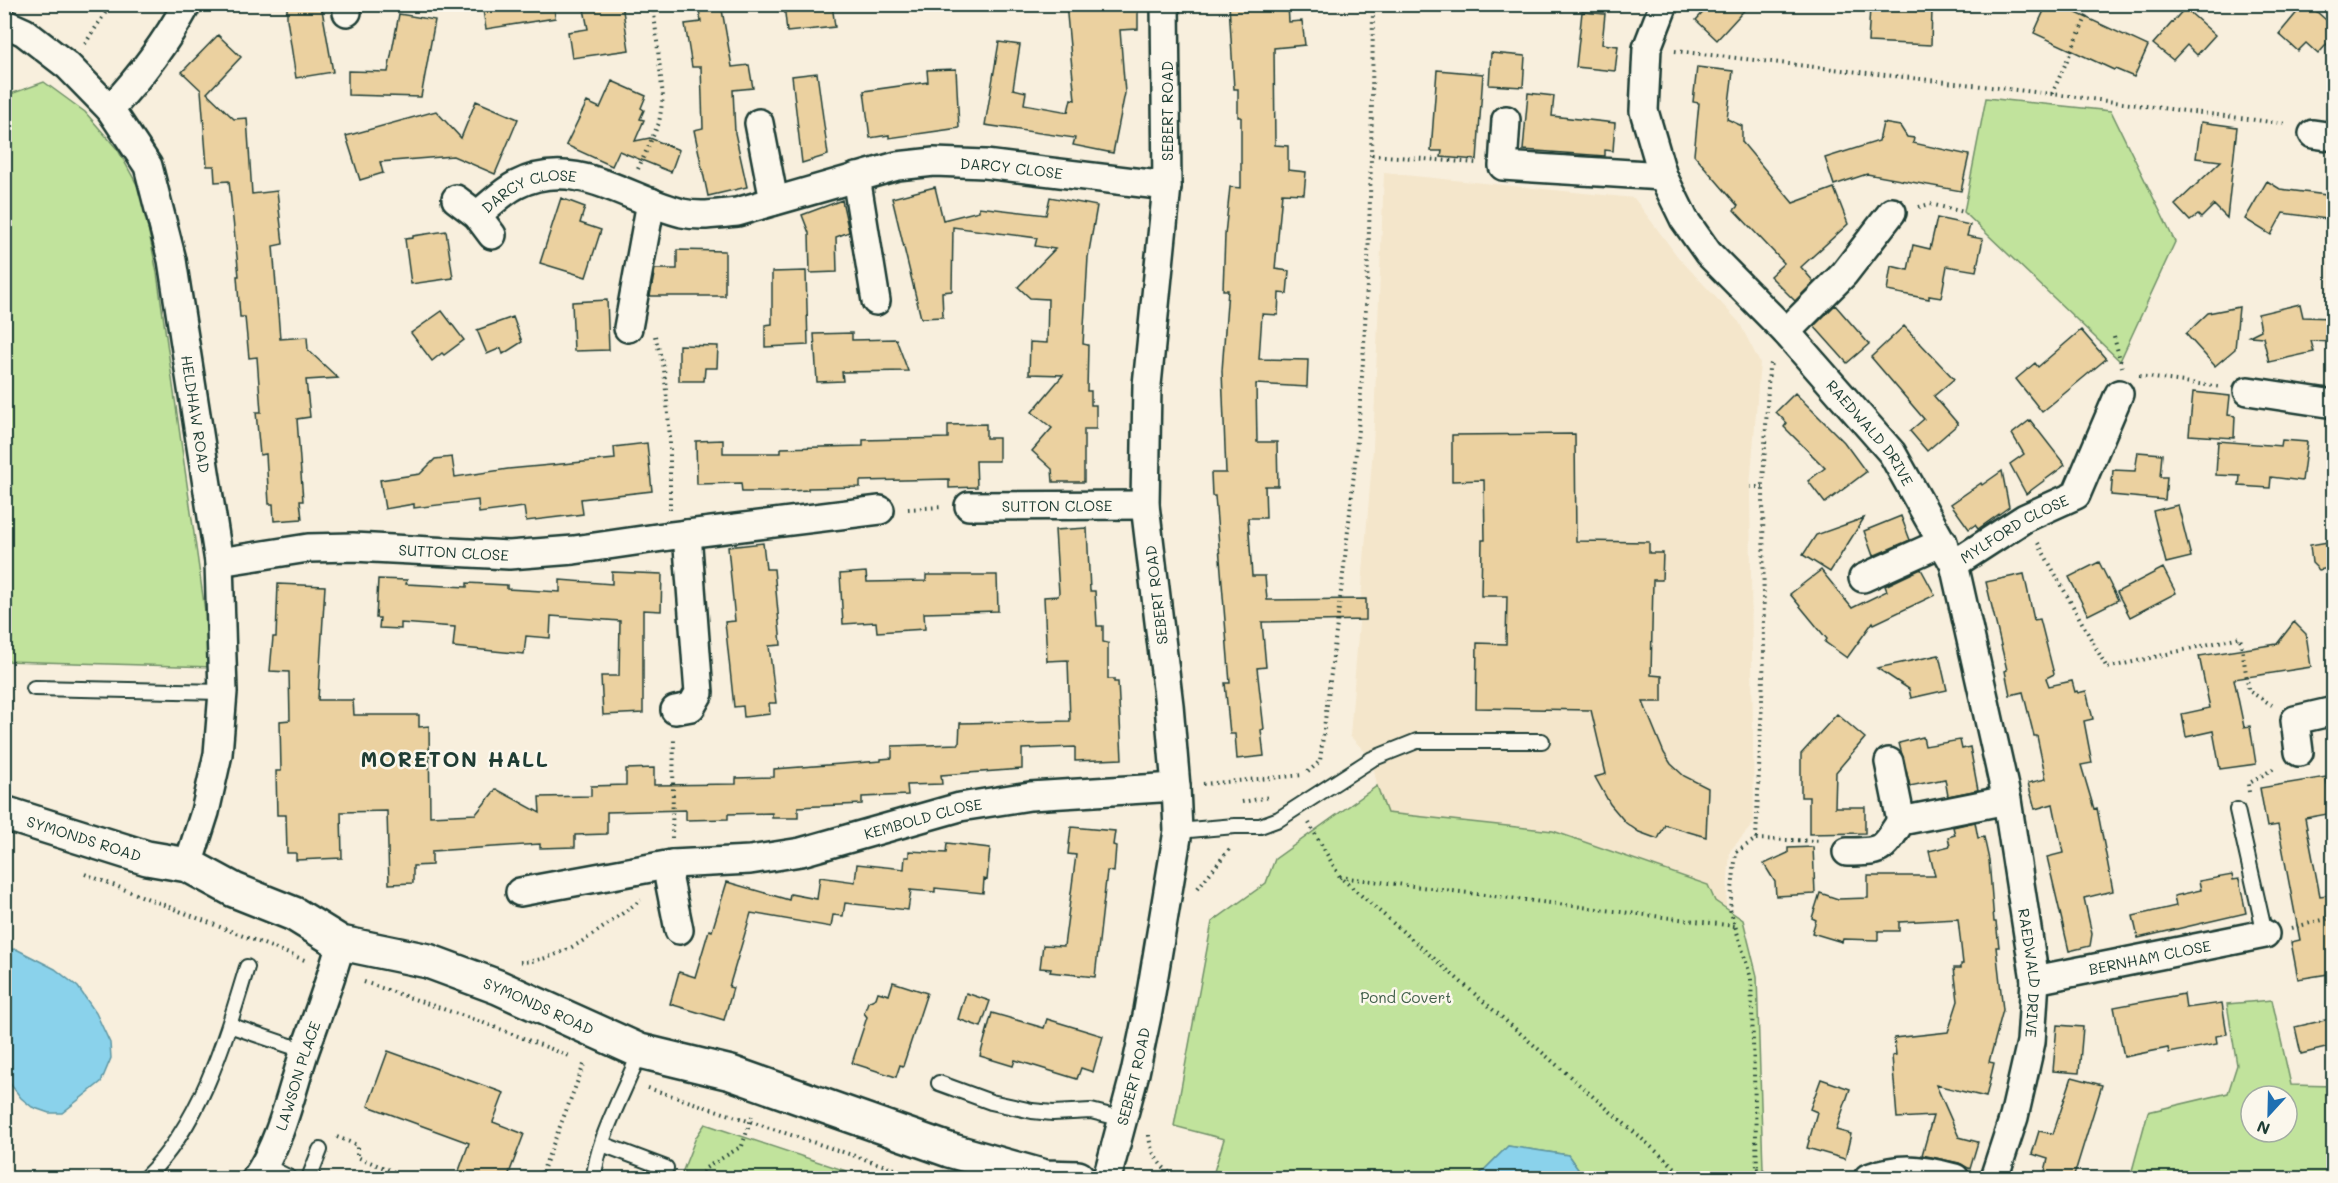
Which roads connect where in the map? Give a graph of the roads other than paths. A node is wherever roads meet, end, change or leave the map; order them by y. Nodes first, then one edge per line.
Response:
1 (187, 4) edge
2 (1165, 4) edge
3 (1664, 4) edge
4 (4, 23) edge
5 (110, 109) junction
6 (1506, 120) dead end
7 (759, 123) dead end
8 (1663, 176) junction
9 (856, 177) junction
10 (1167, 186) junction
11 (456, 199) dead end
12 (774, 201) junction
13 (651, 202) junction
14 (1892, 212) road end
15 (876, 301) dead end
16 (628, 328) dead end
17 (1786, 332) junction
18 (2121, 383) road end
19 (2248, 391) road end
20 (2334, 404) edge
21 (1145, 505) junction
22 (969, 506) road end
23 (880, 510) road end
24 (679, 535) junction
25 (1948, 553) junction
26 (219, 562) junction
27 (1863, 578) dead end
28 (34, 688) dead end
29 (223, 692) junction
30 (675, 710) road end
31 (2334, 711) edge
32 (1542, 741) dead end
33 (2299, 752) road end
34 (1889, 762) dead end
35 (1176, 787) junction
36 (2007, 800) junction
37 (2237, 810) dead end
38 (4, 813) edge
39 (1901, 821) junction
40 (1178, 831) junction
41 (1847, 852) road end
42 (188, 865) junction
43 (670, 872) junction
44 (520, 892) dead end
45 (680, 930) dead end
46 (2265, 934) joint
47 (338, 957) junction
48 (247, 967) dead end
49 (2035, 980) junction
50 (229, 1025) junction
51 (305, 1051) junction
52 (640, 1051) junction
53 (939, 1083) dead end
54 (1123, 1119) junction
55 (602, 1144) junction
56 (320, 1150) dead end
57 (666, 1168) dead end
58 (261, 1172) edge
59 (145, 1179) edge
60 (290, 1179) edge
61 (309, 1179) edge
62 (594, 1179) edge
63 (1078, 1179) edge
64 (1107, 1179) edge
65 (1868, 1179) edge
66 (1955, 1179) edge
67 (1994, 1179) edge

1 - 5 street
2 - 10 street, SEBERT ROAD
3 - 8 street, RAEDWALD DRIVE
4 - 5 street, HELDHAW ROAD
5 - 26 street, HELDHAW ROAD
6 - 8 street
7 - 12 street
8 - 17 street, RAEDWALD DRIVE
9 - 10 street, DARCY CLOSE
9 - 12 street, DARCY CLOSE
9 - 15 street
10 - 21 street, SEBERT ROAD
11 - 13 street, DARCY CLOSE
12 - 13 street, DARCY CLOSE
13 - 16 street
14 - 17 street
17 - 25 street, RAEDWALD DRIVE
18 - 25 street, MYLFORD CLOSE
19 - 20 street
21 - 22 street, SUTTON CLOSE
21 - 35 street, SEBERT ROAD
23 - 24 street, SUTTON CLOSE
24 - 26 street, SUTTON CLOSE
24 - 30 street
25 - 27 street
25 - 36 street, RAEDWALD DRIVE
26 - 29 street, HELDHAW ROAD
28 - 29 lane
29 - 42 street, HELDHAW ROAD
31 - 33 street
32 - 40 lane
34 - 39 street
35 - 40 street, SEBERT ROAD
35 - 43 street, KEMBOLD CLOSE
36 - 39 street
36 - 49 street, RAEDWALD DRIVE
37 - 46 lane
38 - 42 street, SYMONDS ROAD
39 - 41 street
40 - 54 street, SEBERT ROAD
42 - 47 street, SYMONDS ROAD
43 - 44 street, KEMBOLD CLOSE
43 - 45 street
46 - 49 street, BERNHAM CLOSE
47 - 51 street, LAWSON PLACE
47 - 52 street, SYMONDS ROAD
48 - 50 lane
49 - 67 street, RAEDWALD DRIVE
50 - 51 lane
50 - 59 lane
51 - 58 street, LAWSON PLACE
52 - 55 lane
52 - 63 street, SYMONDS ROAD
53 - 54 lane
54 - 64 street, SEBERT ROAD
55 - 57 lane
55 - 62 lane
56 - 61 lane
58 - 60 lane
65 - 66 street

